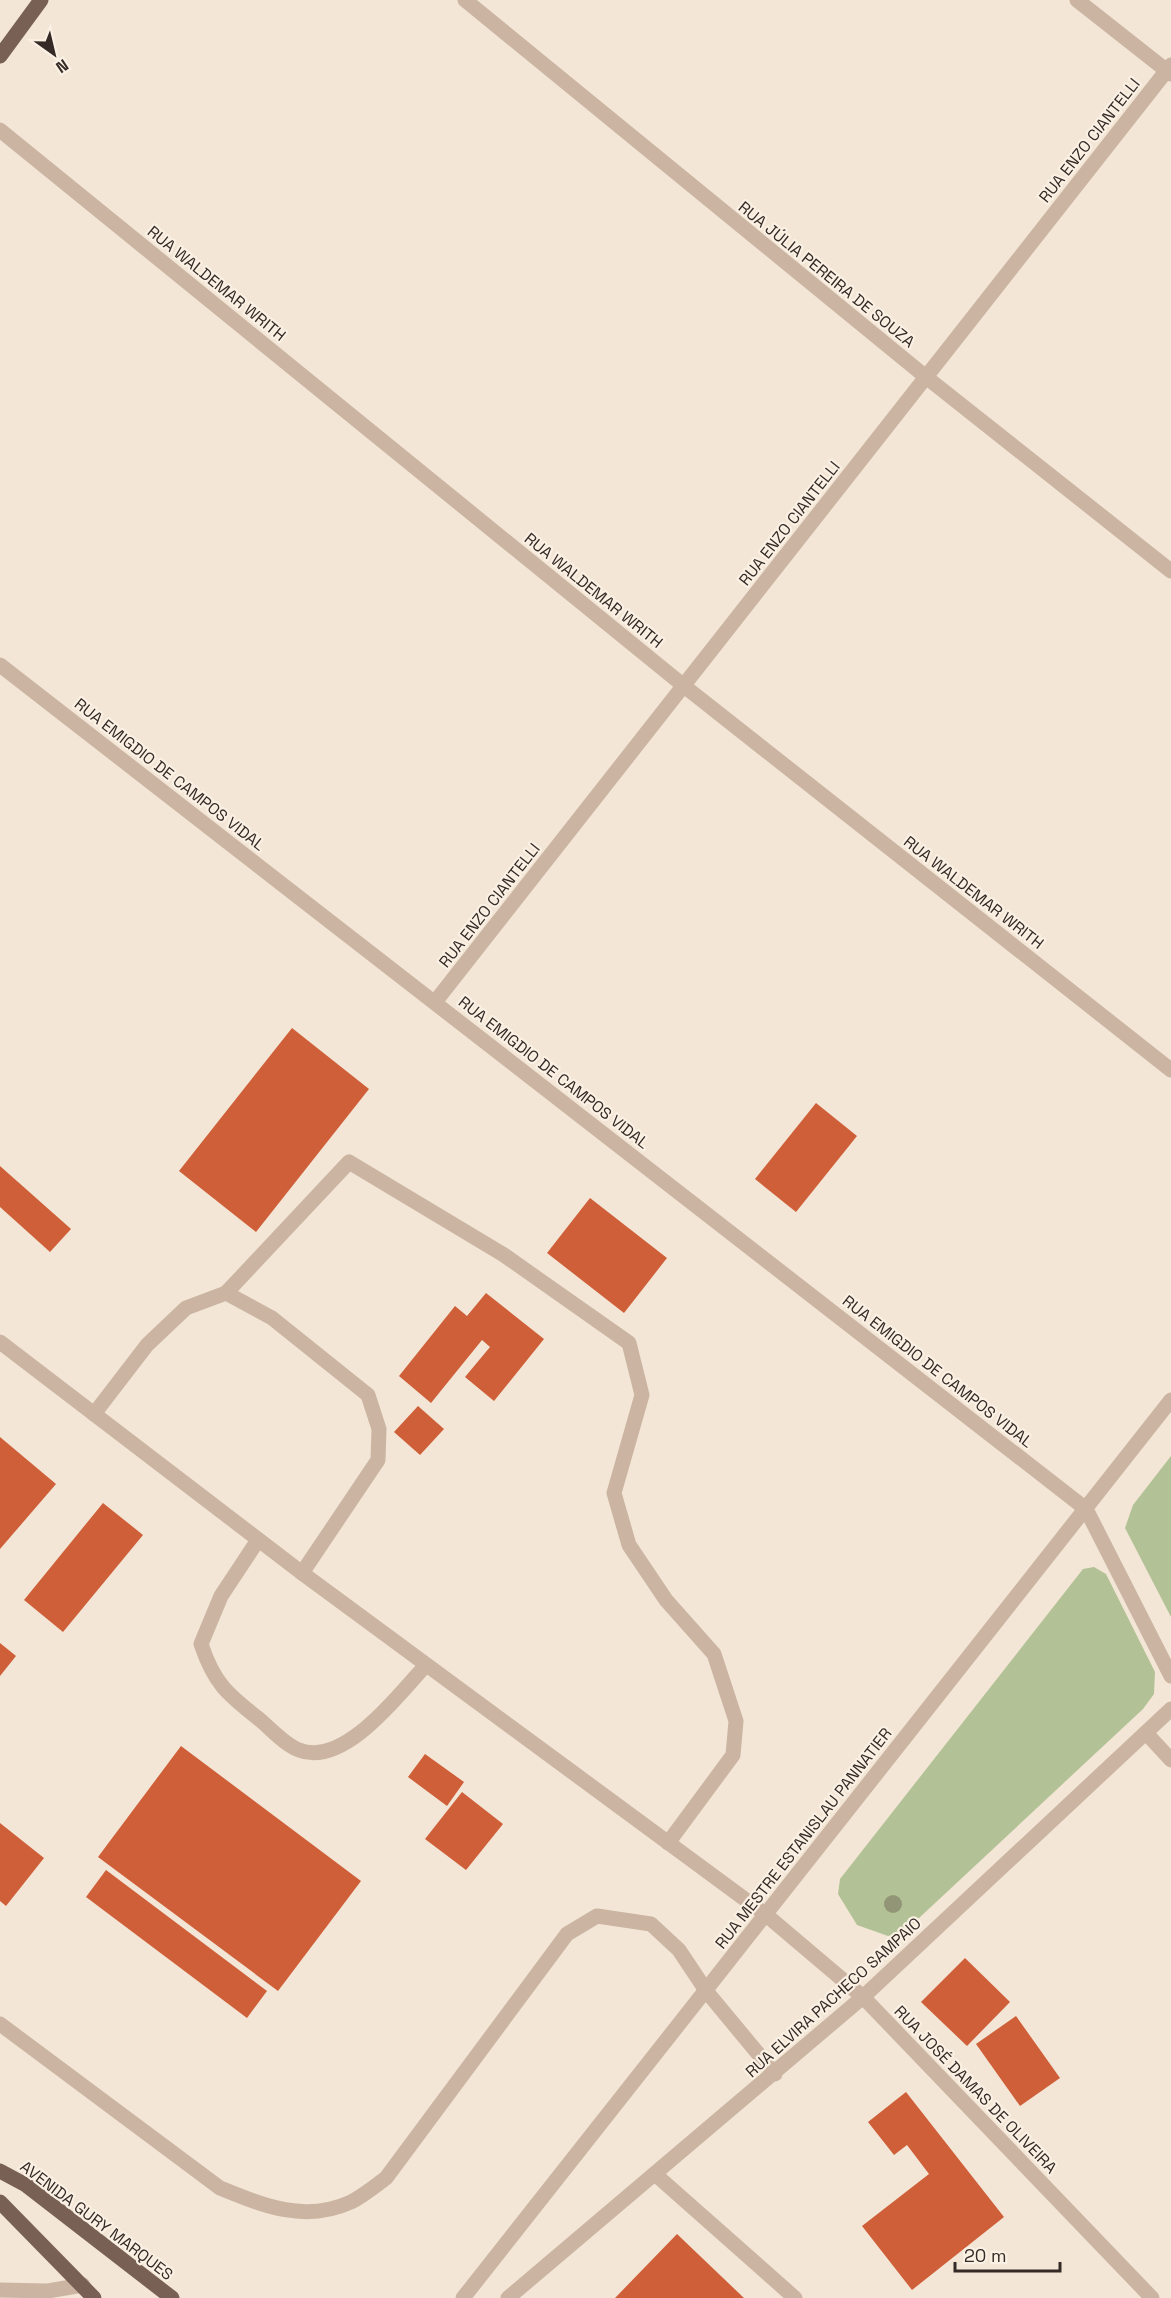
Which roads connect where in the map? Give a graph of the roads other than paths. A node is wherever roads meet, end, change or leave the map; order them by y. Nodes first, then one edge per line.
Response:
1 (41, 0) edge
2 (465, 0) edge
3 (1077, 0) edge
4 (0, 56) edge
5 (1170, 70) edge
6 (0, 130) edge
7 (926, 377) junction
8 (1171, 571) edge
9 (0, 665) edge
10 (684, 686) junction
11 (435, 1002) junction
12 (1171, 1070) edge
13 (226, 1293) junction
14 (0, 1342) edge
15 (1171, 1400) edge
16 (94, 1414) junction
17 (1086, 1509) junction
18 (258, 1540) junction
19 (302, 1573) junction
20 (426, 1665) junction
21 (1171, 1676) edge
22 (1171, 1709) edge
23 (1146, 1733) junction
24 (1171, 1760) edge
25 (668, 1843) junction
26 (765, 1914) junction
27 (707, 1992) junction
28 (863, 1997) junction
29 (0, 2024) edge
30 (775, 2074) junction
31 (0, 2171) edge
32 (656, 2175) junction
33 (0, 2202) edge
34 (83, 2285) junction
35 (0, 2290) edge
36 (94, 2298) edge
37 (172, 2298) edge
38 (463, 2298) edge
39 (508, 2298) edge
40 (795, 2298) edge
41 (1152, 2298) edge

1 - 4 main road
2 - 7 street, RUA JÚLIA PEREIRA DE SOUZA
3 - 5 street
5 - 7 street, RUA ENZO CIANTELLI
6 - 10 street, RUA WALDEMAR WRITH
7 - 8 street, RUA JÚLIA PEREIRA DE SOUZA
7 - 10 street, RUA ENZO CIANTELLI
9 - 11 street, RUA EMIGDIO DE CAMPOS VIDAL
10 - 11 street, RUA ENZO CIANTELLI
10 - 12 street, RUA WALDEMAR WRITH
11 - 17 street, RUA EMIGDIO DE CAMPOS VIDAL
13 - 16 street
13 - 19 street
13 - 25 street
14 - 16 street, RUA JOSÉ DAMAS DE OLIVEIRA
15 - 17 street, RUA MESTRE ESTANISLAU PANNATIER
16 - 18 street, RUA JOSÉ DAMAS DE OLIVEIRA
17 - 21 street
17 - 26 street, RUA MESTRE ESTANISLAU PANNATIER
18 - 19 street, RUA JOSÉ DAMAS DE OLIVEIRA
18 - 20 street
19 - 20 street, RUA JOSÉ DAMAS DE OLIVEIRA
20 - 25 street, RUA JOSÉ DAMAS DE OLIVEIRA
22 - 23 street, RUA ELVIRA PACHECO SAMPAIO
23 - 24 street
23 - 28 street, RUA ELVIRA PACHECO SAMPAIO
25 - 26 street, RUA JOSÉ DAMAS DE OLIVEIRA
26 - 27 street, RUA MESTRE ESTANISLAU PANNATIER
26 - 28 street, RUA JOSÉ DAMAS DE OLIVEIRA
27 - 29 street
27 - 30 street
27 - 38 street, RUA MESTRE ESTANISLAU PANNATIER
28 - 30 street, RUA ELVIRA PACHECO SAMPAIO
28 - 41 street, RUA JOSÉ DAMAS DE OLIVEIRA
30 - 32 street, RUA ELVIRA PACHECO SAMPAIO
31 - 37 main road, AVENIDA GURY MARQUES
32 - 39 street, RUA ELVIRA PACHECO SAMPAIO
32 - 40 street
33 - 34 main road
34 - 35 street
34 - 36 main road

